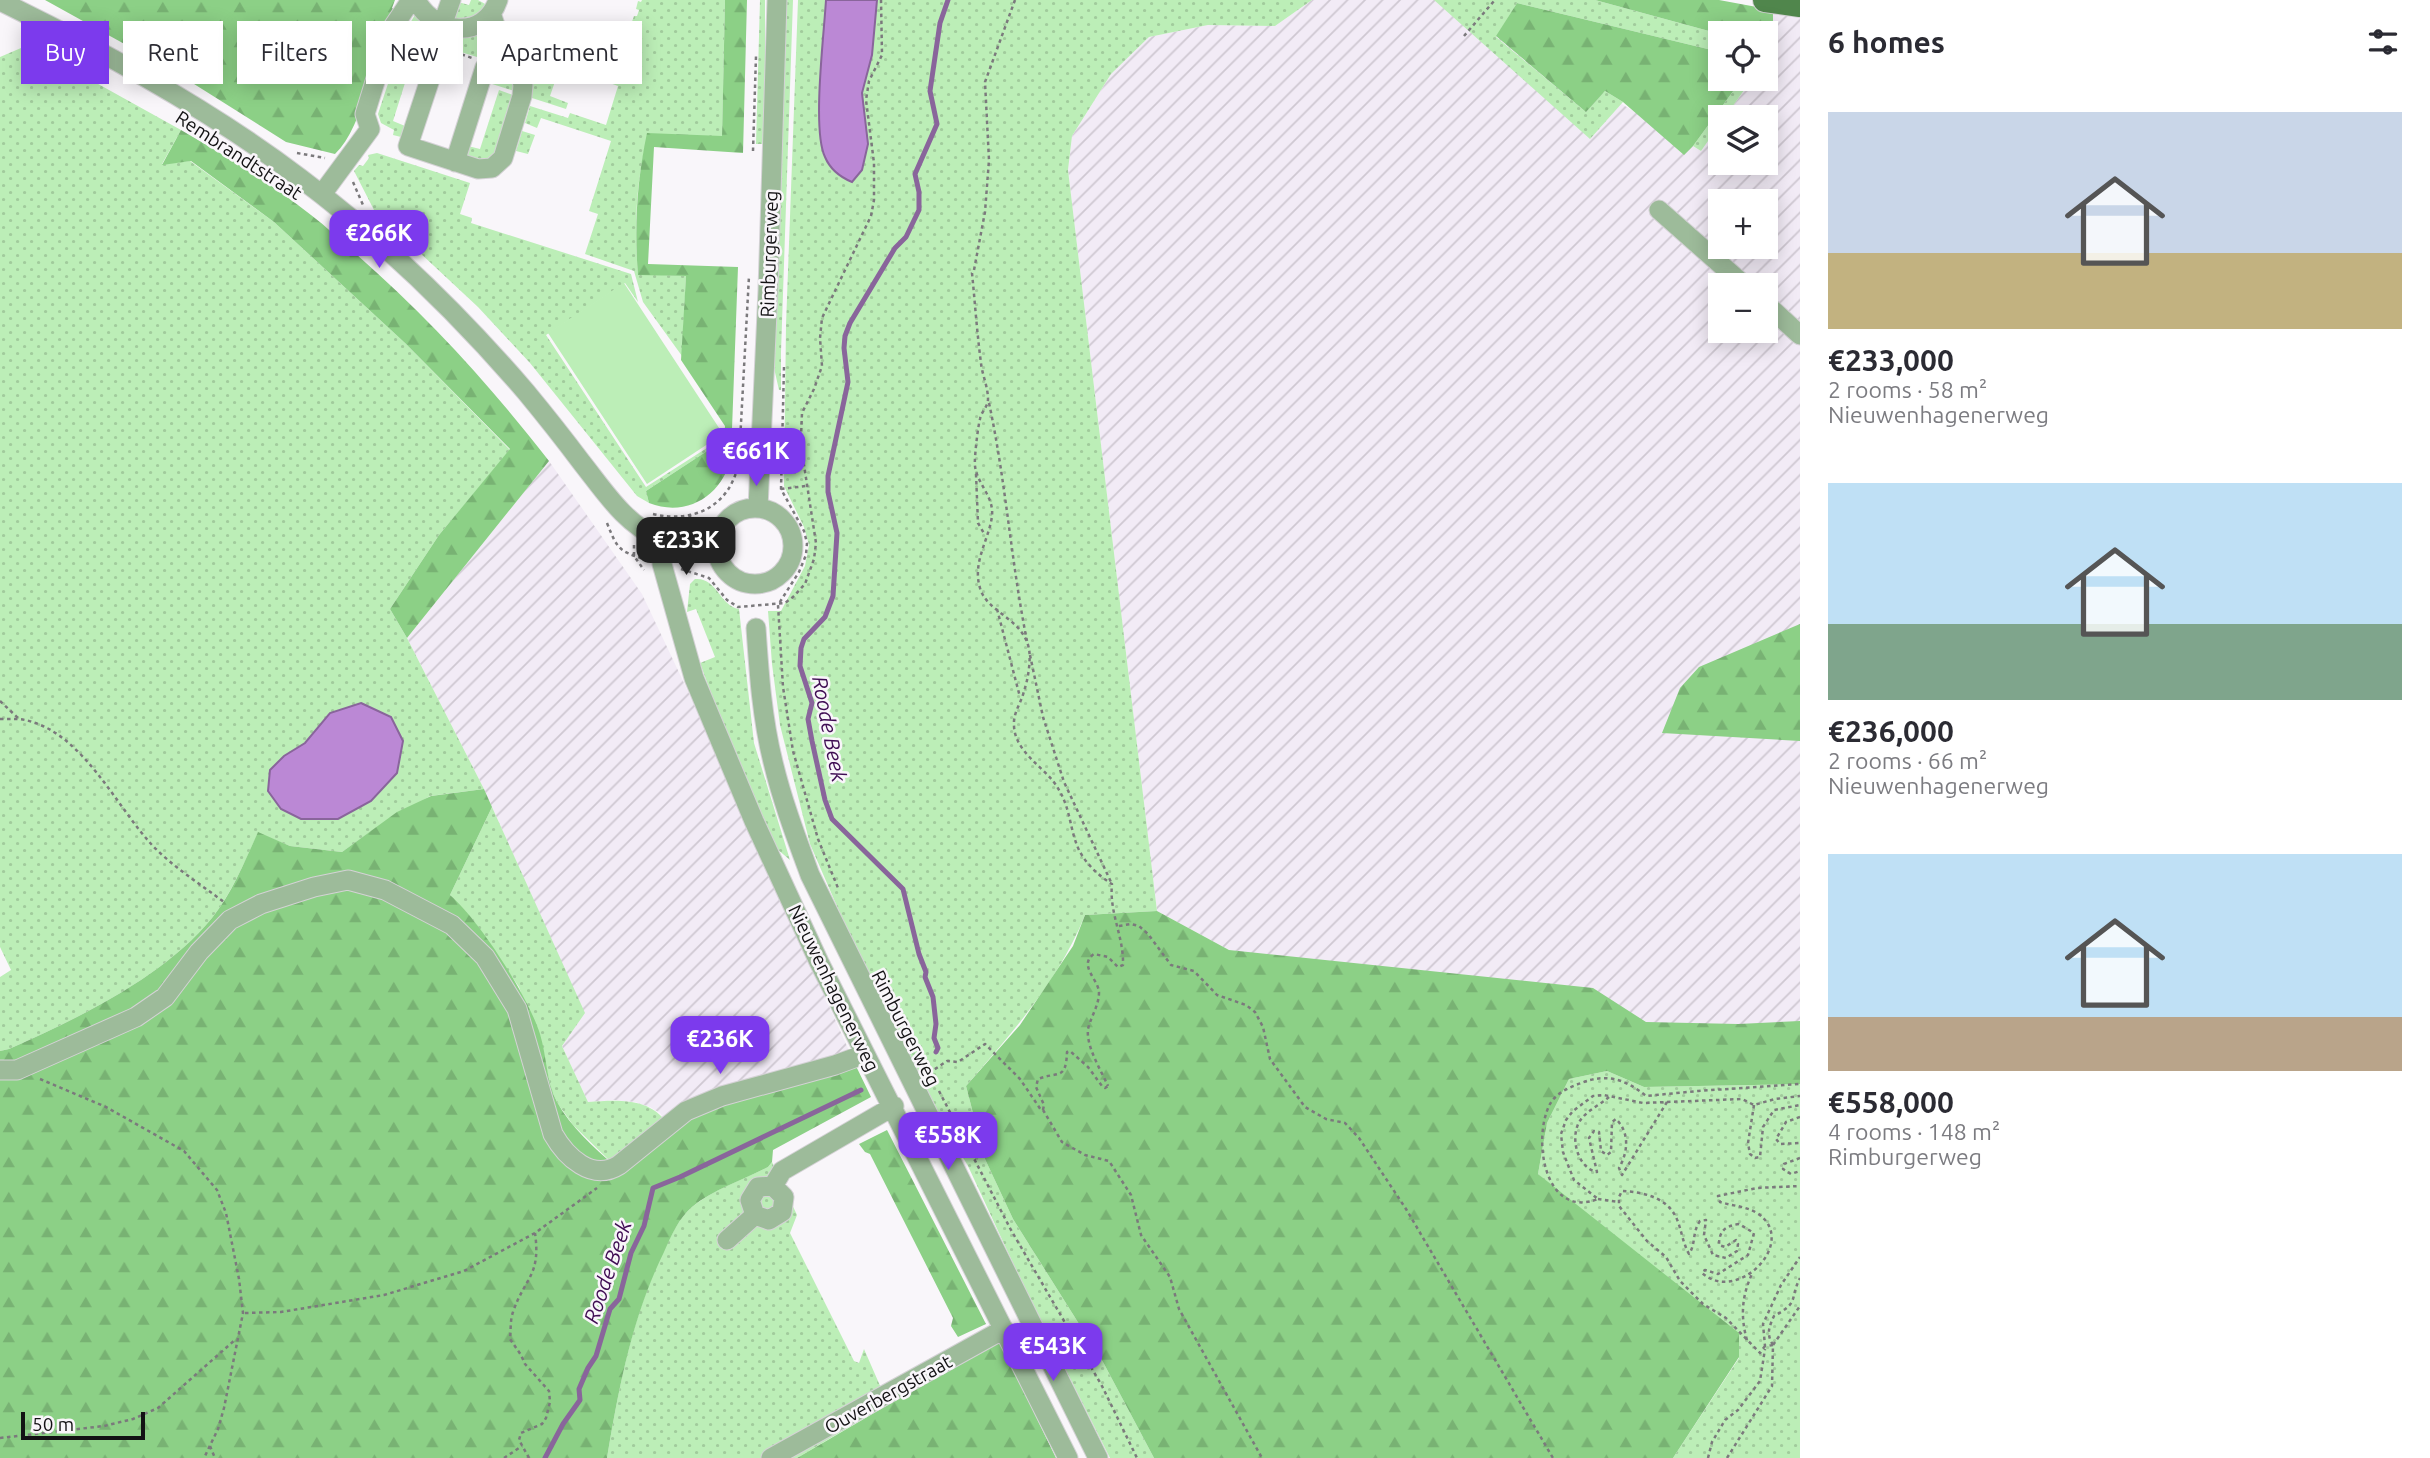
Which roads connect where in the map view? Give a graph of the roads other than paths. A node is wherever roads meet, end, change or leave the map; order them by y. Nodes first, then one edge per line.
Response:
1 (414, 0) edge
2 (451, 0) edge
3 (777, 0) edge
4 (1765, 0) edge
5 (0, 1) edge
6 (1800, 5) edge
7 (494, 6) edge
8 (435, 21) edge
9 (444, 21) edge
10 (463, 27) edge
11 (477, 82) edge
12 (430, 84) edge
13 (455, 162) junction
14 (322, 194) junction
15 (1659, 211) dead end
16 (1730, 273) edge
17 (1778, 315) edge
18 (1800, 335) edge
19 (758, 508) junction
20 (663, 540) junction
21 (718, 548) junction
22 (756, 628) dead end
23 (865, 1054) junction
24 (9, 1070) edge
25 (894, 1107) junction
26 (774, 1186) junction
27 (755, 1215) junction
28 (727, 1240) dead end
29 (1004, 1329) junction
30 (771, 1458) edge
31 (1068, 1458) edge
32 (1098, 1458) edge

1 - 8 street
1 - 14 street, Rembrandtstraat
2 - 9 street
3 - 19 street, Rimburgerweg
4 - 6 main road
5 - 14 street, Rembrandtstraat
7 - 10 street
7 - 13 street
11 - 13 street
12 - 13 street
14 - 20 street, Rembrandtstraat
15 - 16 street
17 - 18 street
19 - 21 street
19 - 21 street
20 - 21 street, Rembrandtstraat
20 - 23 street, Nieuwenhagenerweg
22 - 32 street, Rimburgerweg
23 - 24 street
23 - 25 street, Nieuwenhagenerweg
25 - 26 street
25 - 29 street, Nieuwenhagenerweg
26 - 27 street
26 - 27 street
27 - 28 street
29 - 30 street, Ouverbergstraat
29 - 31 street, Nieuwenhagenerweg

